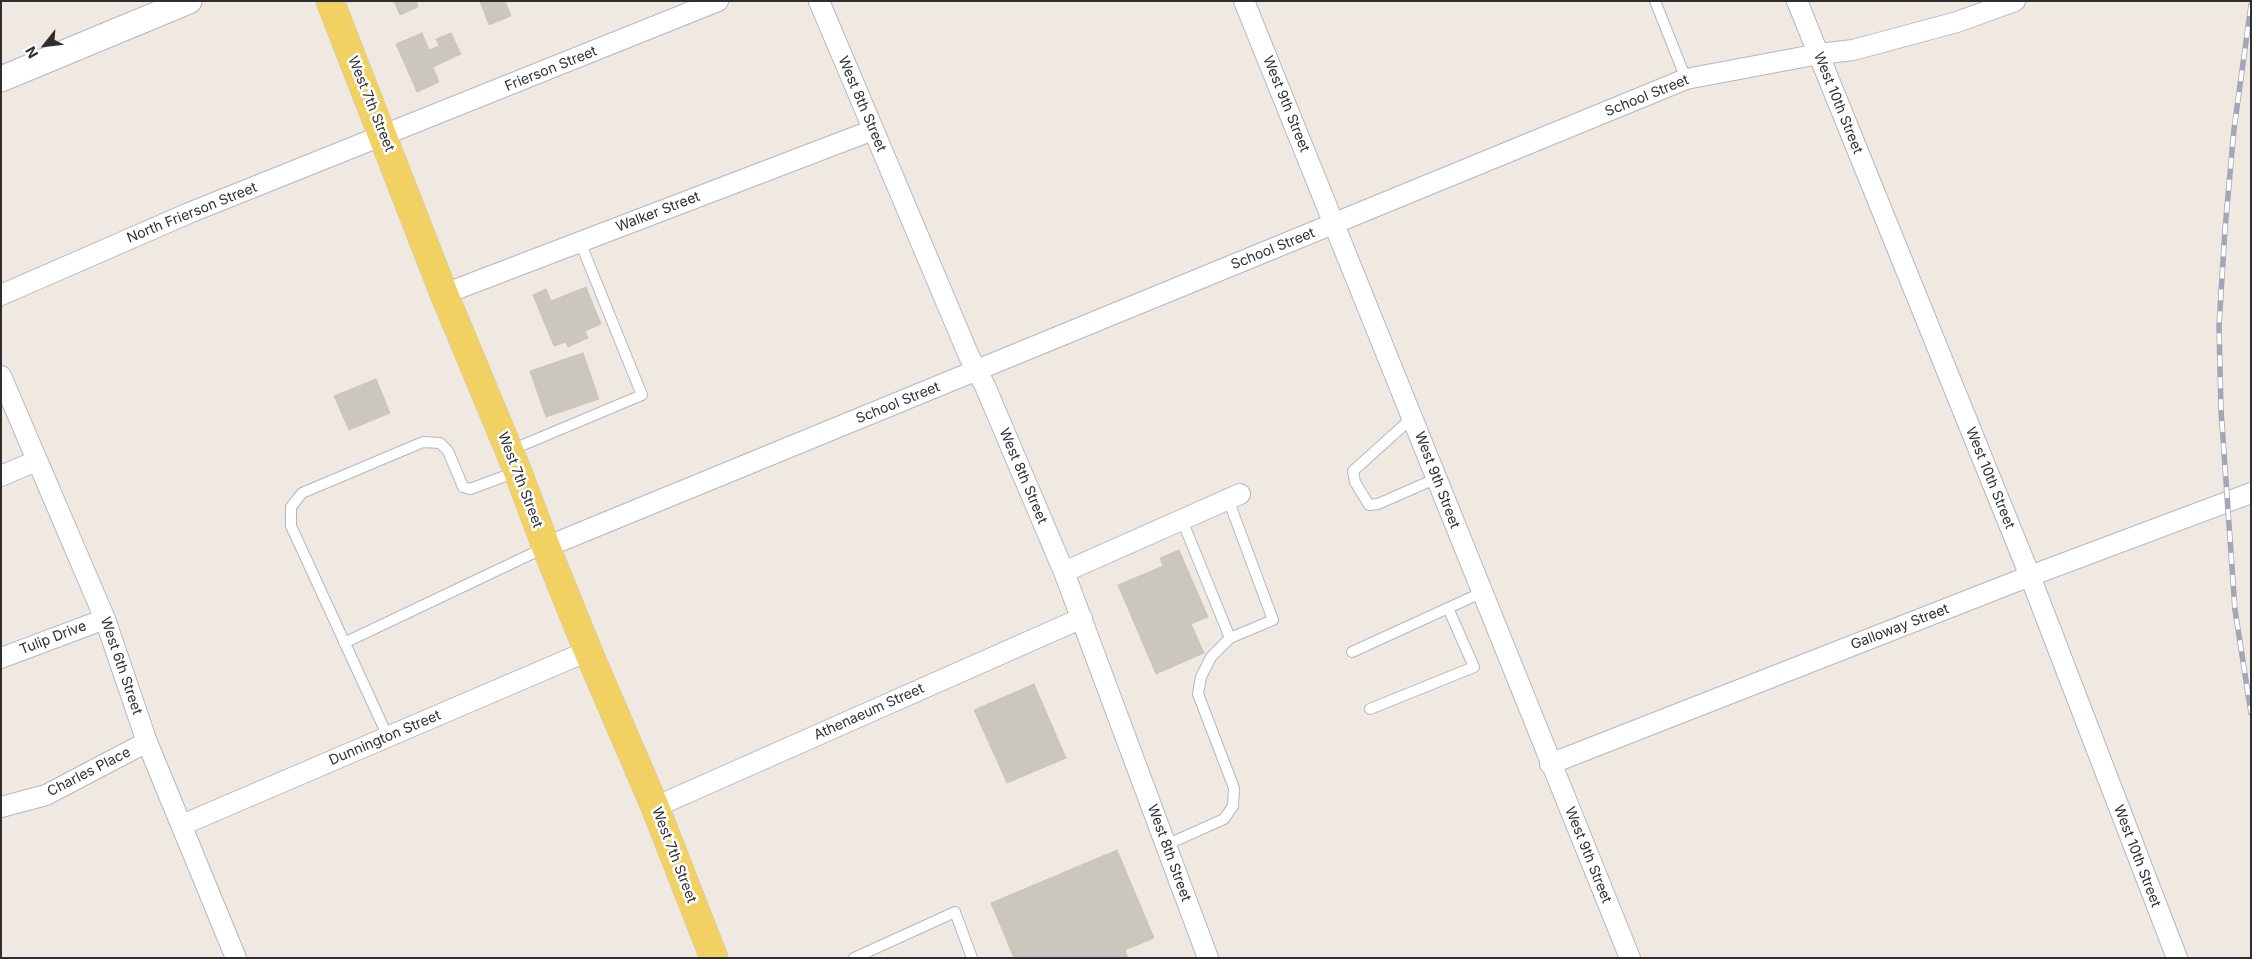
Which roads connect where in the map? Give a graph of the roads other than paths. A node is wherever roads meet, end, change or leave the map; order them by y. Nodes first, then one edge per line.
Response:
1 (190, 1) edge
2 (330, 1) edge
3 (718, 1) edge
4 (819, 1) edge
5 (1244, 1) edge
6 (1655, 1) edge
7 (1797, 1) edge
8 (2015, 1) edge
9 (1819, 54) junction
10 (1, 80) edge
11 (1686, 80) junction
12 (873, 130) junction
13 (384, 136) junction
14 (1334, 224) junction
15 (580, 242) junction
16 (444, 294) junction
17 (1, 295) edge
18 (976, 371) junction
19 (1, 376) edge
20 (1413, 417) junction
21 (513, 461) junction
22 (36, 462) junction
23 (1, 476) edge
24 (1435, 479) junction
25 (2251, 493) edge
26 (1234, 497) joint
27 (1182, 520) junction
28 (546, 547) junction
29 (1064, 572) junction
30 (2030, 576) junction
31 (1481, 593) junction
32 (1448, 608) junction
33 (1082, 618) junction
34 (105, 619) junction
35 (1230, 638) junction
36 (344, 643) junction
37 (588, 651) junction
38 (1352, 652) dead end
39 (1, 658) edge
40 (1370, 710) dead end
41 (388, 737) junction
42 (148, 742) junction
43 (1550, 764) junction
44 (1, 807) edge
45 (656, 807) junction
46 (182, 825) junction
47 (1166, 844) junction
48 (236, 958) edge
49 (714, 958) edge
50 (854, 958) edge
51 (972, 958) edge
52 (1208, 958) edge
53 (1630, 958) edge
54 (2177, 958) edge

1 - 10 street
2 - 13 main road, West 7th Street
3 - 13 street, Frierson Street
4 - 12 street, West 8th Street
5 - 14 street, West 9th Street
6 - 11 lane
7 - 9 street, West 10th Street
8 - 9 street, School Street
9 - 11 street, School Street
9 - 30 street, West 10th Street
11 - 14 street, School Street
12 - 15 street, Walker Street
12 - 18 street, West 8th Street
13 - 16 main road, West 7th Street
13 - 17 street, North Frierson Street
14 - 18 street, School Street
14 - 20 street, West 9th Street
15 - 16 street, Walker Street
15 - 21 lane
16 - 21 main road, West 7th Street
18 - 28 street, School Street
18 - 29 street, West 8th Street
19 - 22 street, West 6th Street
20 - 24 street, West 9th Street
20 - 24 lane
21 - 28 main road, West 7th Street
21 - 36 lane
22 - 23 street
22 - 34 street, West 6th Street
24 - 31 street, West 9th Street
25 - 30 street, Galloway Street
26 - 27 street
26 - 35 lane
27 - 29 street
27 - 35 lane
28 - 36 lane
28 - 37 main road, West 7th Street
29 - 33 street, West 8th Street
30 - 43 street, Galloway Street
30 - 54 street, West 10th Street
31 - 32 lane
31 - 43 street, West 9th Street
32 - 38 lane
32 - 40 lane
33 - 45 street, Athenaeum Street
33 - 47 street, West 8th Street
34 - 39 street, Tulip Drive
34 - 42 street, West 6th Street
35 - 47 lane
36 - 41 lane
37 - 41 street, Dunnington Street
37 - 45 main road, West 7th Street
41 - 46 street, Dunnington Street
42 - 44 street, Charles Place
42 - 46 street, West 6th Street
43 - 53 street, West 9th Street
45 - 49 main road, West 7th Street
46 - 48 street, West 6th Street
47 - 52 street, West 8th Street
50 - 51 lane

